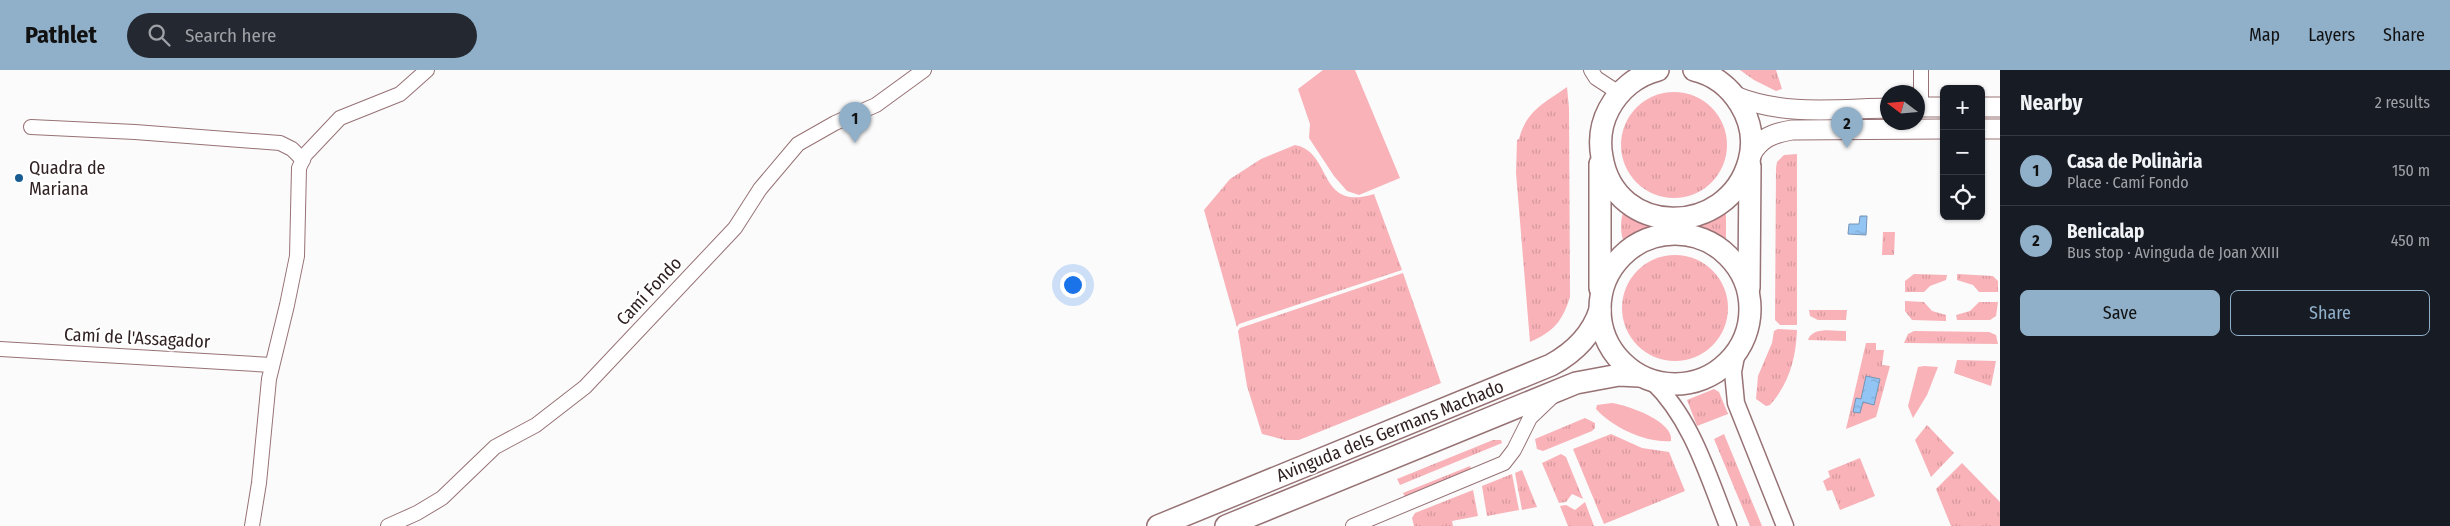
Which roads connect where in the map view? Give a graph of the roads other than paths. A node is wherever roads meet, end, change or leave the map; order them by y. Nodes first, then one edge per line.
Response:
1 (428, 70) edge
2 (924, 70) edge
3 (1591, 70) edge
4 (1631, 70) edge
5 (1658, 70) edge
6 (1921, 70) edge
7 (1713, 77) edge
8 (1920, 85) edge
9 (1620, 92) junction
10 (1925, 107) edge
11 (1940, 107) edge
12 (1985, 107) edge
13 (2000, 107) edge
14 (1880, 108) edge
15 (31, 127) dead end
16 (1940, 129) edge
17 (1985, 129) edge
18 (2000, 129) edge
19 (1601, 138) junction
20 (1750, 157) junction
21 (303, 160) junction
22 (1749, 299) junction
23 (1600, 307) junction
24 (0, 349) edge
25 (1737, 351) junction
26 (272, 365) junction
27 (1646, 378) junction
28 (1559, 389) junction
29 (252, 526) edge
30 (388, 526) edge
31 (1158, 526) edge
32 (1226, 526) edge
33 (1353, 526) edge
34 (1728, 526) edge
35 (1785, 526) edge

1 - 21 street
2 - 30 street, Camí Fondo
3 - 9 street
4 - 9 main road
5 - 9 main road
6 - 8 street
7 - 14 main road
7 - 20 main road
9 - 19 main road
10 - 11 main road
12 - 13 main road
15 - 21 street
16 - 20 main road
17 - 18 main road
19 - 20 main road
19 - 23 main road, Avinguda dels Germans Machado
20 - 22 main road
21 - 26 street
22 - 23 main road
22 - 25 main road
23 - 27 main road
23 - 31 main road, Avinguda dels Germans Machado
24 - 26 street, Camí de l'Assagador
25 - 27 main road
25 - 35 street
26 - 29 street
27 - 28 main road, Avinguda dels Germans Machado
27 - 34 street
28 - 32 main road, Avinguda dels Germans Machado
28 - 33 street, Avinguda dels Germans Machado

